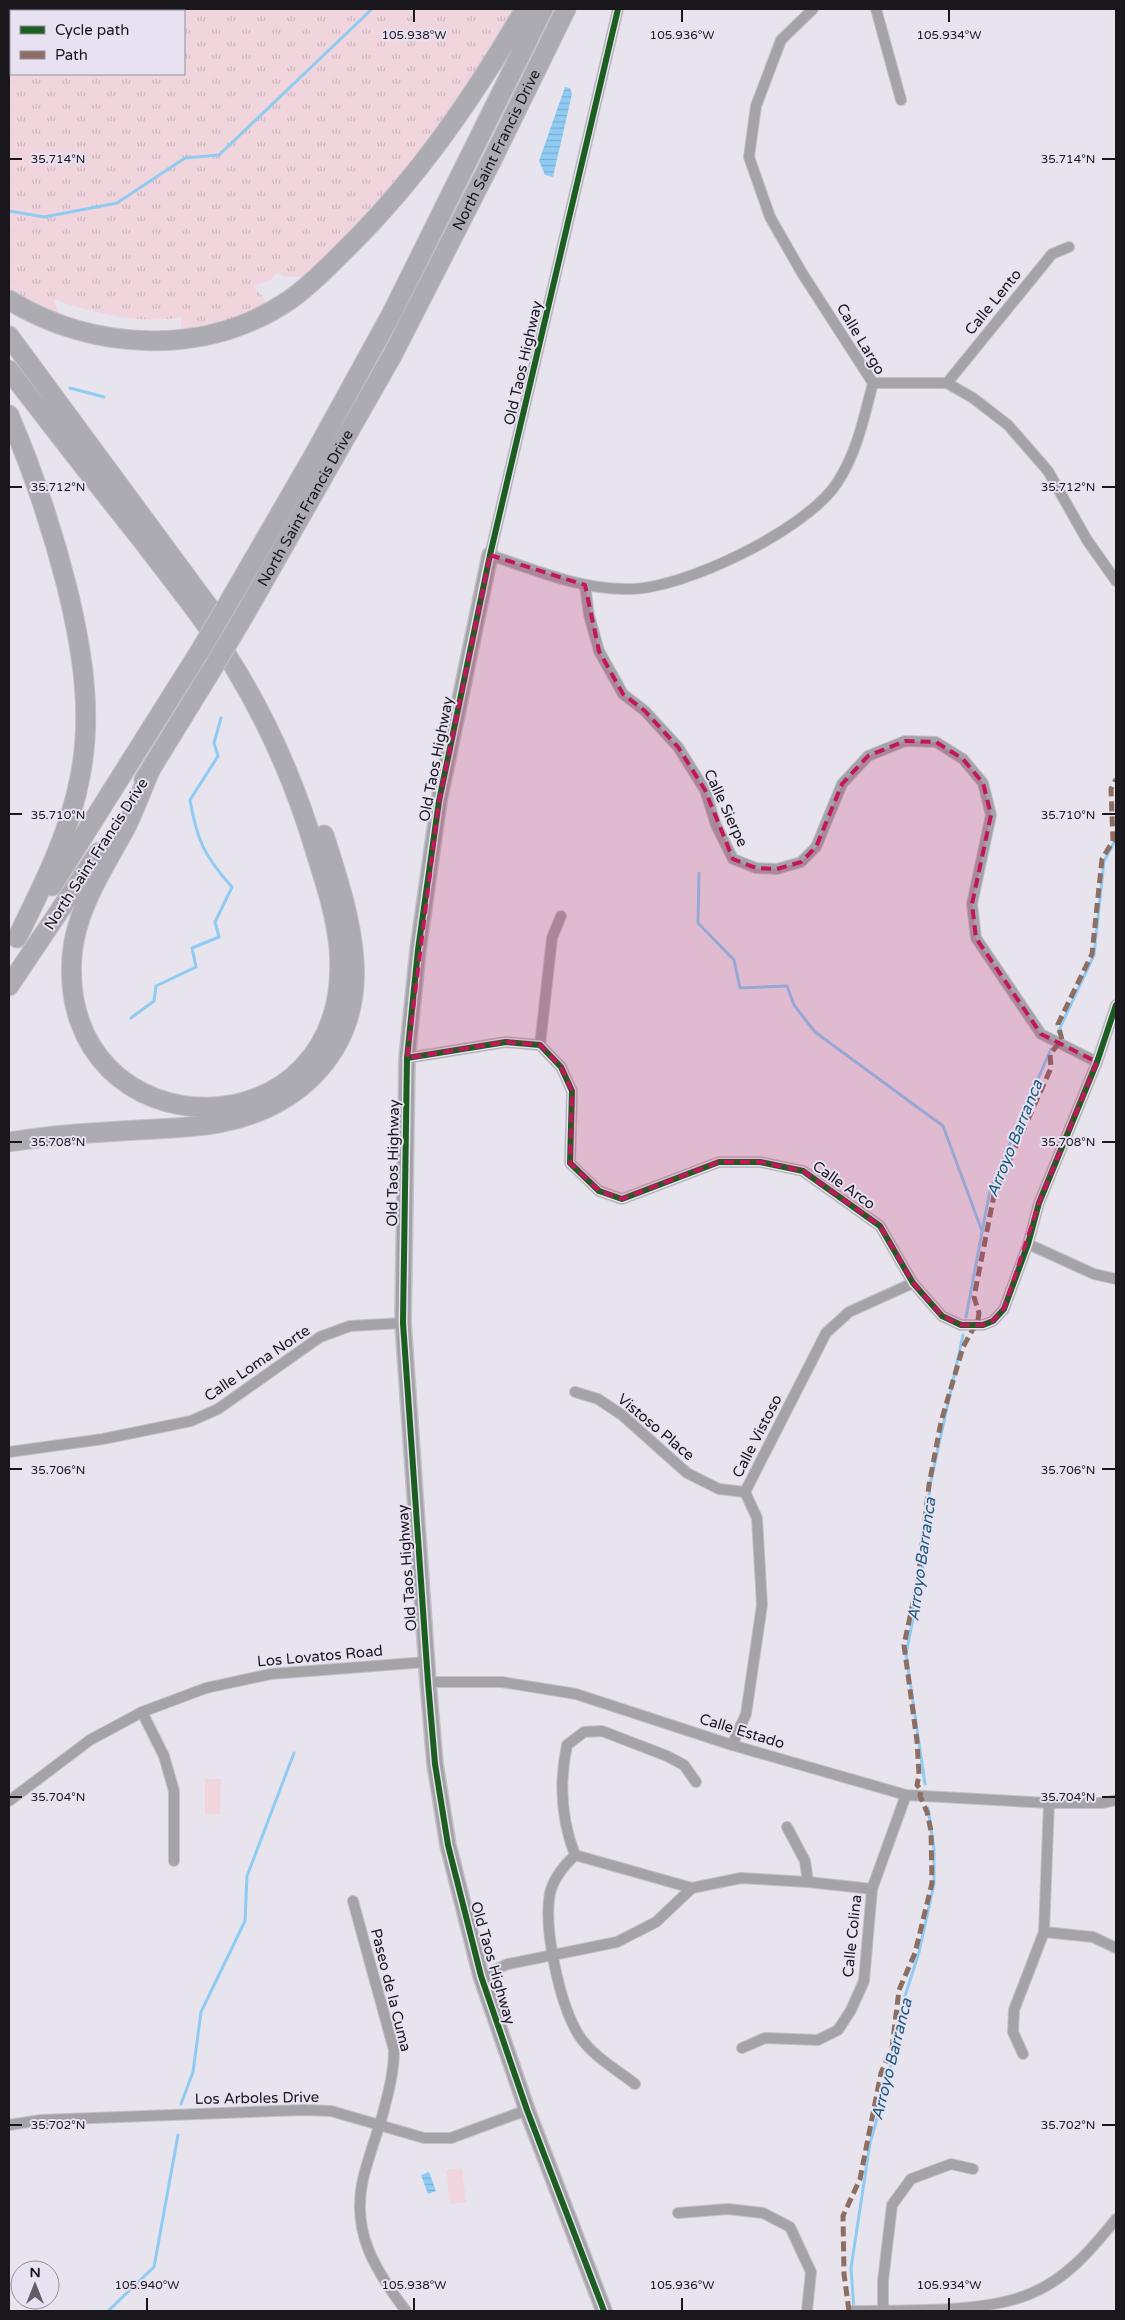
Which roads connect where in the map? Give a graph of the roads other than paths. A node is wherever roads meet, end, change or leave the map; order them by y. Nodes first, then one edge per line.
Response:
1 (525, 9) edge
2 (544, 9) edge
3 (566, 9) edge
4 (618, 9) edge
5 (813, 9) edge
6 (876, 9) edge
7 (901, 100) dead end
8 (1069, 247) dead end
9 (9, 300) edge
10 (9, 336) edge
11 (9, 370) edge
12 (873, 383) junction
13 (946, 383) junction
14 (9, 415) edge
15 (490, 555) junction
16 (1116, 581) edge
17 (585, 585) junction
18 (150, 771) junction
19 (561, 916) dead end
20 (13, 943) edge
21 (9, 986) edge
22 (1116, 1005) edge
23 (540, 1045) junction
24 (407, 1058) junction
25 (1097, 1062) junction
26 (9, 1142) edge
27 (1028, 1244) junction
28 (1116, 1279) edge
29 (913, 1283) junction
30 (403, 1324) junction
31 (575, 1392) dead end
32 (9, 1452) edge
33 (745, 1492) junction
34 (426, 1662) junction
35 (428, 1682) junction
36 (142, 1712) junction
37 (732, 1745) junction
38 (696, 1782) dead end
39 (906, 1795) junction
40 (1116, 1800) edge
41 (9, 1801) edge
42 (1049, 1803) junction
43 (787, 1827) dead end
44 (575, 1855) junction
45 (174, 1861) dead end
46 (808, 1882) junction
47 (692, 1888) junction
48 (872, 1889) junction
49 (353, 1901) dead end
50 (1044, 1932) junction
51 (1116, 1948) edge
52 (552, 1954) junction
53 (481, 1976) junction
54 (742, 2048) dead end
55 (1022, 2054) dead end
56 (635, 2084) dead end
57 (527, 2110) junction
58 (380, 2124) junction
59 (9, 2125) edge
60 (972, 2169) dead end
61 (678, 2213) dead end
62 (1116, 2219) edge
63 (1001, 2307) edge
64 (883, 2310) edge
65 (406, 2311) edge
66 (604, 2311) edge
67 (808, 2311) edge
68 (852, 2311) edge
69 (869, 2311) edge

1 - 9 highway
2 - 20 highway, North Saint Francis Drive, bridge
3 - 18 highway, North Saint Francis Drive, bridge
4 - 15 street, Old Taos Highway
5 - 12 street, Calle Largo
6 - 7 street
8 - 13 street, Calle Lento
10 - 26 highway
11 - 18 highway
12 - 13 street
12 - 17 street, Calle Largo
13 - 16 street
14 - 20 highway
15 - 17 street, Calle Largo
15 - 24 street, Old Taos Highway
17 - 25 street, Calle Sierpe
18 - 21 highway, North Saint Francis Drive
19 - 23 street
22 - 25 street, Calle Arco
23 - 24 street
23 - 29 street, Calle Arco
24 - 30 street, Old Taos Highway
25 - 27 street, Calle Arco
27 - 28 street
27 - 29 street, Calle Arco
29 - 33 street, Calle Vistoso
30 - 32 street, Calle Loma Norte
30 - 34 street, Old Taos Highway
31 - 33 street, Vistoso Place
33 - 37 street, Calle Vistoso
34 - 35 street, Old Taos Highway
34 - 36 street, Los Lovatos Road
35 - 37 street, Calle Estado
35 - 53 street, Old Taos Highway
36 - 41 street, Los Lovatos Road
36 - 45 street
37 - 39 street, Calle Estado
38 - 44 street
39 - 42 street, Calle Estado
39 - 48 street, Calle Colina
40 - 42 street, Calle Estado
42 - 50 street
43 - 46 street
44 - 47 street, Calle Colina
44 - 52 street
46 - 47 street, Calle Colina
46 - 48 street, Calle Colina
47 - 52 street
48 - 54 street, Calle Colina
49 - 58 street, Paseo de la Cuma
50 - 51 street
50 - 55 street
52 - 53 street
52 - 56 street
53 - 57 street, Old Taos Highway
57 - 58 street, Los Arboles Drive
57 - 66 street, Old Taos Highway
58 - 59 street, Los Arboles Drive
58 - 65 street, Paseo de la Cuma
60 - 64 street
61 - 67 street
62 - 63 street
63 - 64 street
64 - 69 street
68 - 69 street

